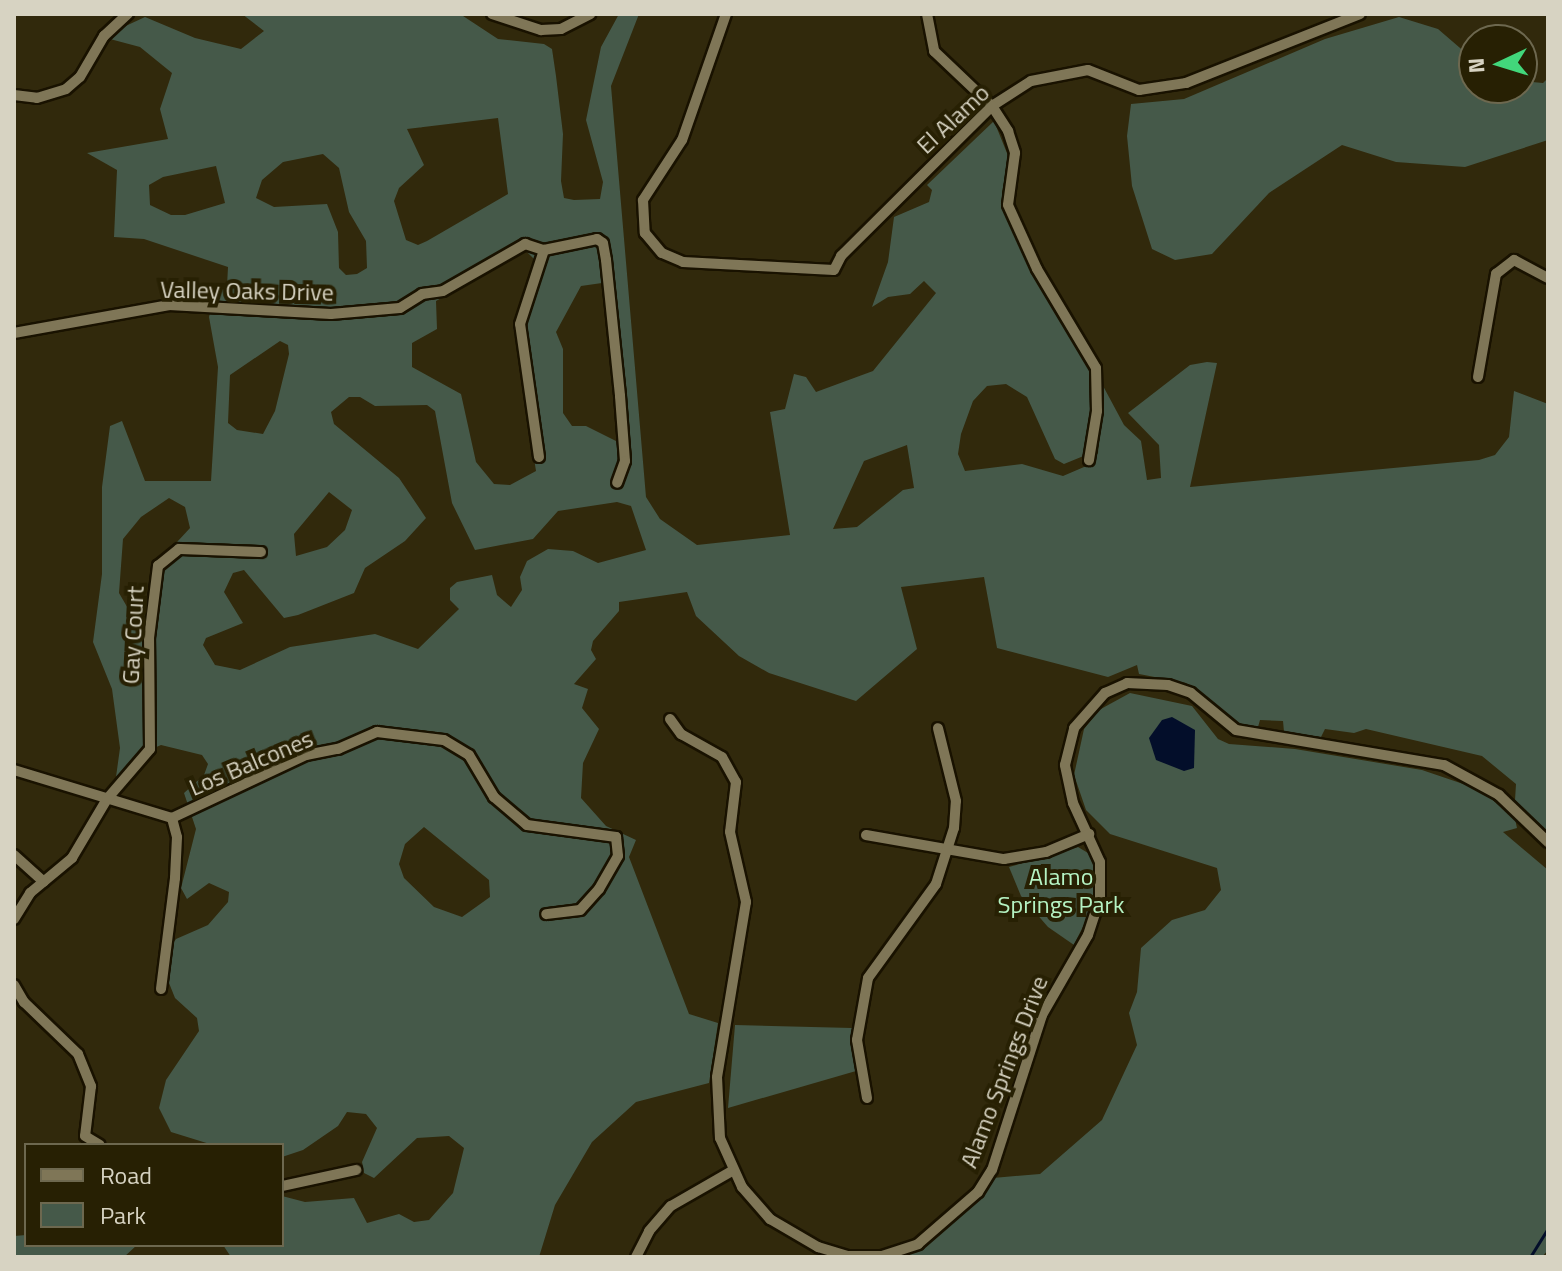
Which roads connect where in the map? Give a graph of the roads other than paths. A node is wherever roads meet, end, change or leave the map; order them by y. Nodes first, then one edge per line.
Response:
1 (128, 14) edge
2 (492, 14) edge
3 (590, 14) edge
4 (726, 14) edge
5 (927, 14) edge
6 (1360, 14) edge
7 (14, 95) edge
8 (992, 106) junction
9 (544, 250) junction
10 (1548, 278) edge
11 (14, 333) edge
12 (1478, 377) dead end
13 (539, 457) dead end
14 (1089, 460) dead end
15 (617, 483) dead end
16 (261, 552) dead end
17 (670, 719) dead end
18 (938, 728) dead end
19 (14, 770) edge
20 (107, 799) junction
21 (172, 818) junction
22 (1089, 834) junction
23 (866, 835) dead end
24 (1548, 842) edge
25 (949, 850) junction
26 (14, 855) edge
27 (44, 882) junction
28 (546, 914) dead end
29 (14, 919) edge
30 (14, 985) edge
31 (161, 989) dead end
32 (867, 1098) dead end
33 (97, 1143) edge
34 (356, 1170) dead end
35 (732, 1171) junction
36 (284, 1186) edge
37 (636, 1257) edge

1 - 7 street
2 - 3 street
4 - 8 street, El Alamo
5 - 8 street
6 - 8 street, El Alamo
8 - 14 street
9 - 11 street, Valley Oaks Drive
9 - 13 street
9 - 15 street, Valley Oaks Drive
10 - 12 street
16 - 20 street, Gay Court
17 - 35 street, Alamo Springs Drive
18 - 25 street
19 - 20 street
20 - 21 street
20 - 27 street, Gay Court
21 - 28 street, Los Balcones
21 - 31 street
22 - 24 street, Alamo Springs Drive
22 - 25 street
22 - 35 street, Alamo Springs Drive
23 - 25 street
25 - 32 street
26 - 27 street
27 - 29 street, Gay Court
30 - 33 street
34 - 36 street
35 - 37 street

